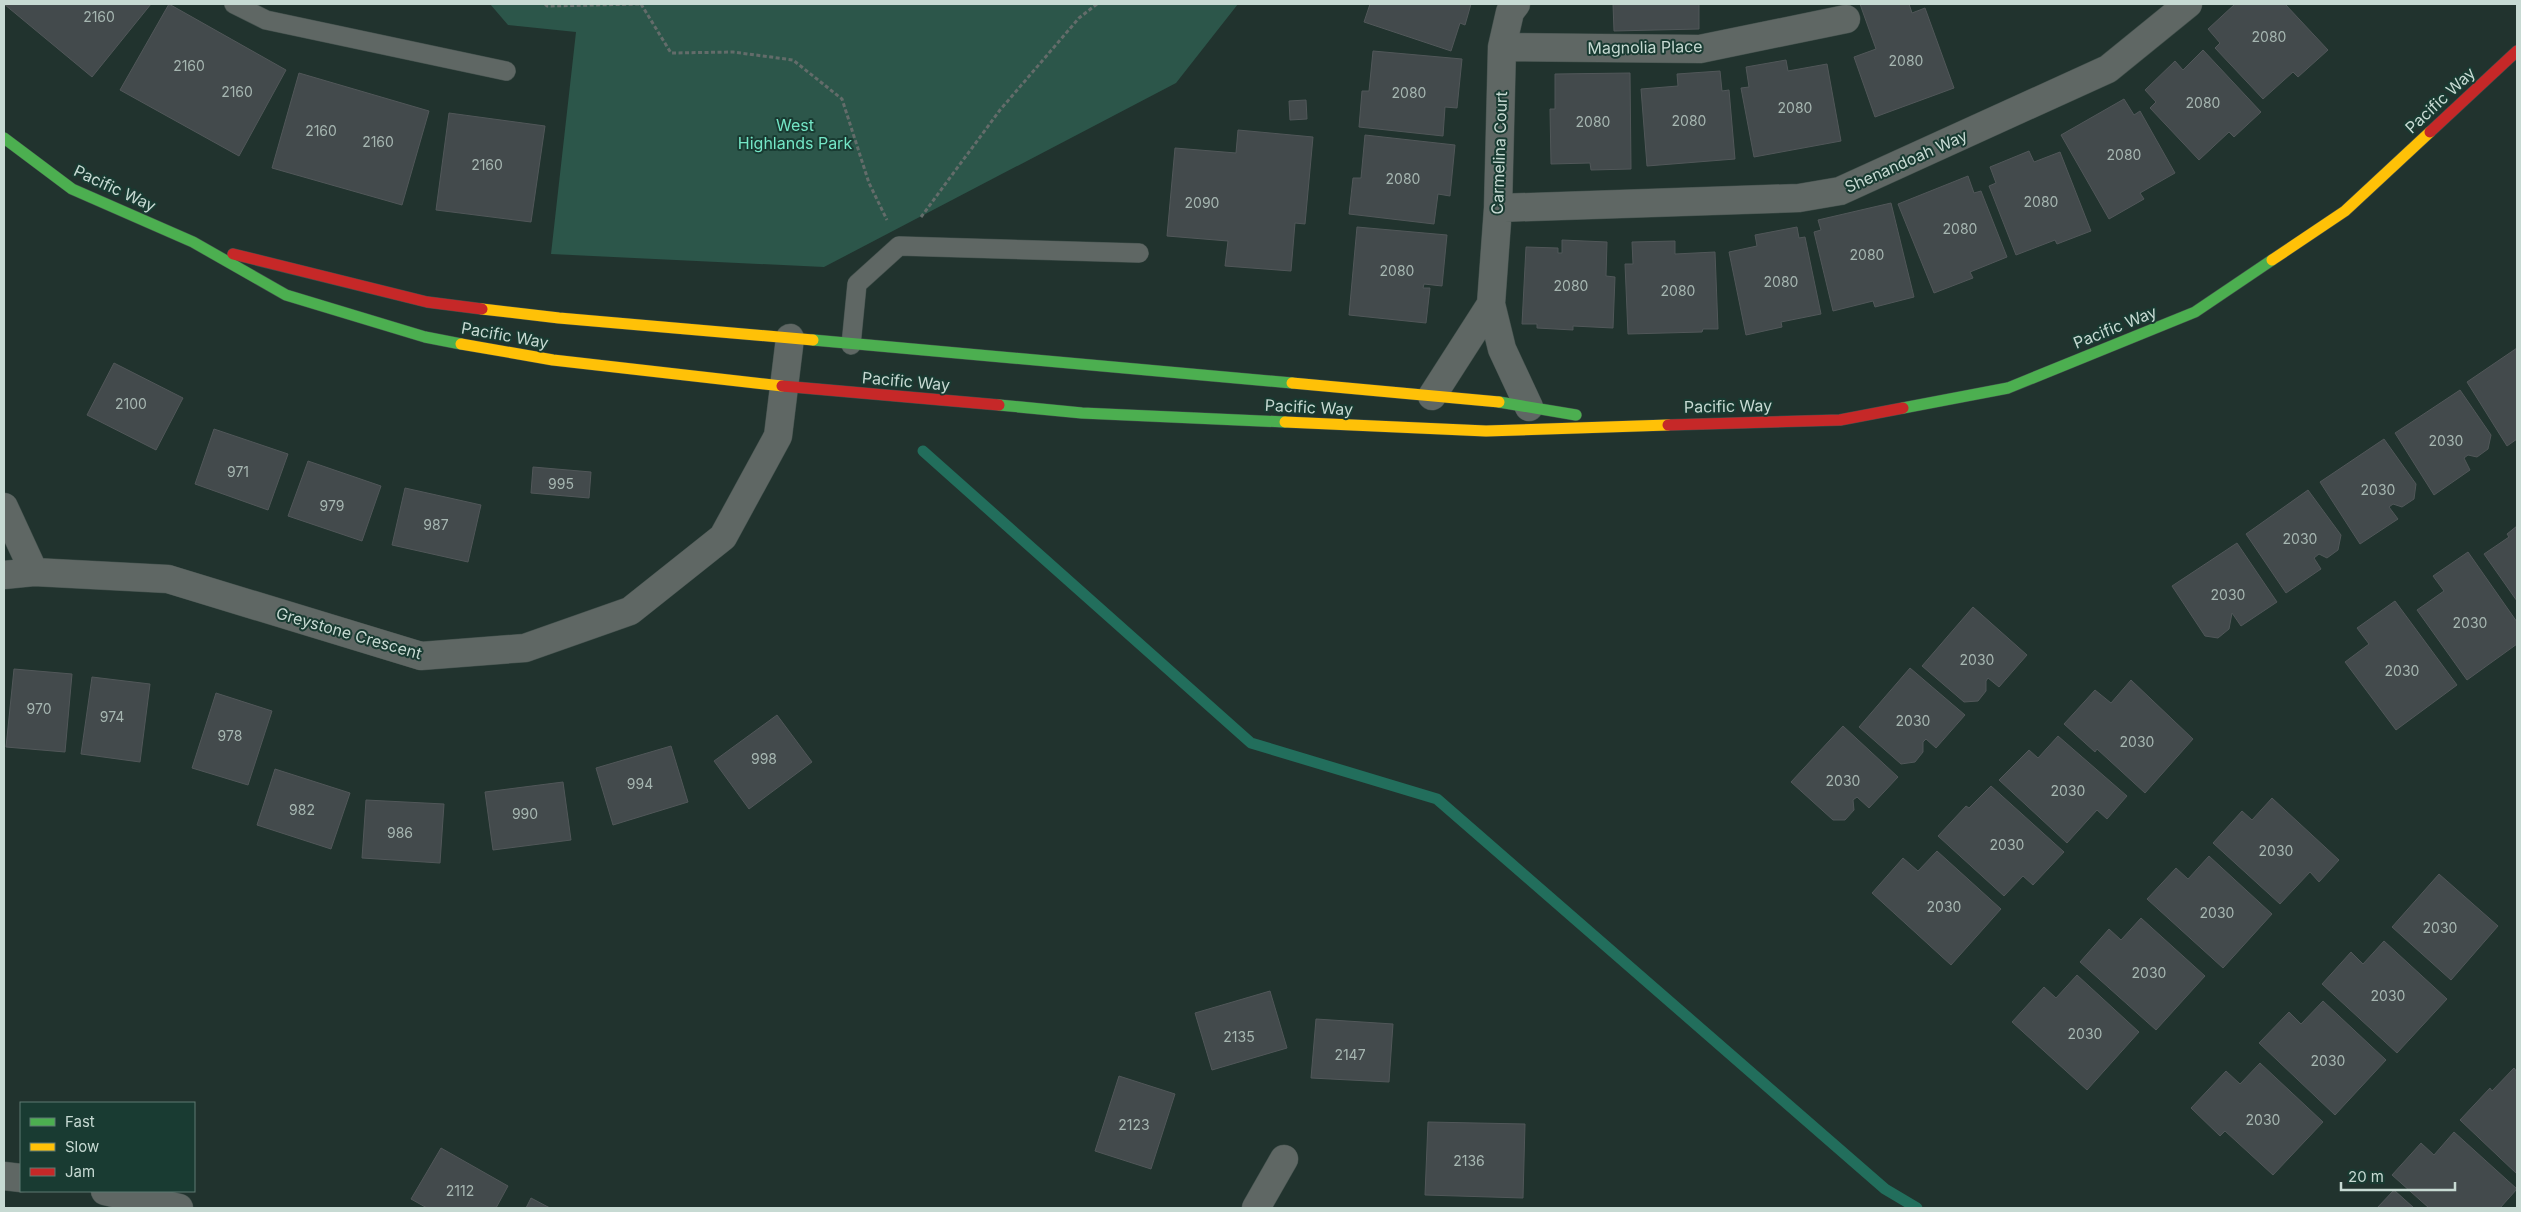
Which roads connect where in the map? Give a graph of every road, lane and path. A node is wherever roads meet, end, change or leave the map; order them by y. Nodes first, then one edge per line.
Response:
1 (234, 4) edge
2 (545, 4) edge
3 (641, 4) edge
4 (1096, 4) edge
5 (1516, 4) edge
6 (2188, 4) edge
7 (1846, 19) dead end
8 (1502, 47) junction
9 (2517, 51) edge
10 (506, 71) dead end
11 (4, 138) edge
12 (1498, 208) junction
13 (193, 242) junction
14 (899, 246) junction
15 (1139, 253) dead end
16 (1491, 304) junction
17 (790, 338) junction
18 (851, 345) junction
19 (784, 386) junction
20 (1432, 396) junction
21 (1529, 407) junction
22 (1638, 425) junction
23 (4, 507) edge
24 (34, 572) junction
25 (4, 576) edge
26 (1284, 1158) dead end
27 (4, 1176) edge
28 (20, 1178) edge
29 (109, 1192) edge
30 (179, 1208) edge
31 (1256, 1208) edge

1 - 10 lane
2 - 3 path
3 - 14 path
4 - 14 path
5 - 8 street, Carmelina Court
6 - 12 street, Shenandoah Way
7 - 8 street, Magnolia Place
8 - 12 street, Carmelina Court
9 - 22 main road, Pacific Way
11 - 13 main road, Pacific Way
12 - 16 street, Carmelina Court
13 - 17 main road, Pacific Way
13 - 19 main road, Pacific Way
14 - 15 lane
14 - 18 lane
16 - 20 street, Carmelina Court
16 - 21 street, Carmelina Court
17 - 18 main road, Pacific Way
17 - 19 street, Greystone Crescent
18 - 20 main road, Pacific Way
19 - 22 main road, Pacific Way
19 - 24 street, Greystone Crescent
20 - 21 main road, Pacific Way
21 - 22 main road, Pacific Way
23 - 24 street
24 - 25 street, Greystone Crescent
26 - 31 street
27 - 28 street
29 - 30 street

